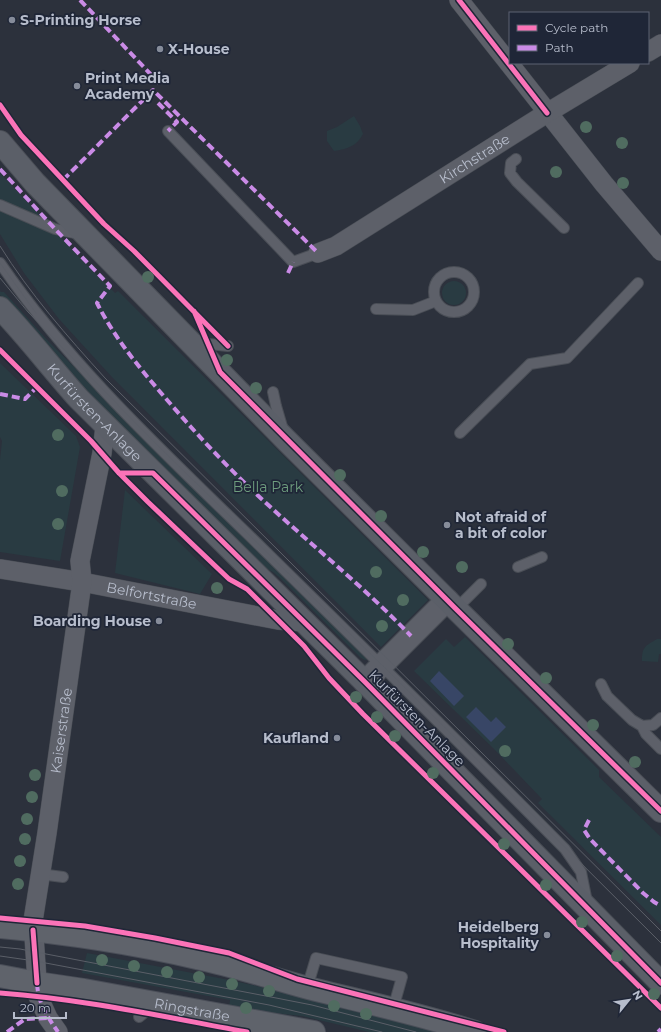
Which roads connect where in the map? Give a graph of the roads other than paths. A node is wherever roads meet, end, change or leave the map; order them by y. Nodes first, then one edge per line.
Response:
1 (459, 0) edge
2 (661, 44) edge
3 (649, 51) edge
4 (628, 64) edge
5 (547, 113) junction
6 (168, 131) dead end
7 (0, 142) edge
8 (516, 159) dead end
9 (0, 205) edge
10 (564, 228) dead end
11 (87, 236) junction
12 (661, 251) edge
13 (318, 252) joint
14 (0, 263) edge
15 (638, 282) dead end
16 (436, 301) junction
17 (0, 308) edge
18 (376, 309) dead end
19 (185, 337) junction
20 (228, 346) dead end
21 (273, 392) dead end
22 (105, 426) junction
23 (460, 432) dead end
24 (286, 440) junction
25 (542, 557) dead end
26 (518, 567) dead end
27 (0, 569) edge
28 (82, 582) junction
29 (481, 584) dead end
30 (451, 605) junction
31 (304, 622) junction
32 (389, 672) junction
33 (365, 682) junction
34 (601, 684) dead end
35 (661, 718) edge
36 (642, 726) junction
37 (661, 749) edge
38 (661, 811) edge
39 (40, 874) junction
40 (64, 877) dead end
41 (588, 908) junction
42 (0, 927) edge
43 (33, 930) junction
44 (0, 976) edge
45 (37, 983) junction
46 (661, 983) edge
47 (307, 988) junction
48 (393, 1009) junction
49 (58, 1032) edge
50 (314, 1032) edge
51 (475, 1032) edge

1 - 5 street
2 - 3 street
4 - 5 street, Kirchstraße
5 - 12 street
5 - 13 street, Kirchstraße
6 - 13 lane
7 - 11 main road
8 - 10 lane
9 - 11 lane
11 - 19 main road
14 - 32 lane
15 - 23 lane
16 - 16 lane
16 - 18 lane
17 - 22 main road, Kurfürsten-Anlage
19 - 20 lane
19 - 24 main road
21 - 24 lane
22 - 28 street, Kaiserstraße
22 - 31 main road, Kurfürsten-Anlage
24 - 30 main road
25 - 26 lane
27 - 28 street, Belfortstraße
28 - 31 street, Belfortstraße
28 - 39 street, Kaiserstraße
29 - 30 lane
30 - 32 street, Kurfürsten-Anlage
30 - 38 main road
31 - 33 main road, Kurfürsten-Anlage
32 - 33 street, Kurfürsten-Anlage
32 - 41 lane
33 - 41 main road, Kurfürsten-Anlage
34 - 36 lane
35 - 36 lane
36 - 37 lane
39 - 40 lane
39 - 43 street, Kaiserstraße
41 - 46 main road, Kurfürsten-Anlage
42 - 43 main road
43 - 45 street, Kaiserstraße
43 - 47 main road
44 - 45 main road, Ringstraße
45 - 49 street, Kaiserstraße
45 - 50 main road, Ringstraße
47 - 48 main road
47 - 48 lane
48 - 51 main road

